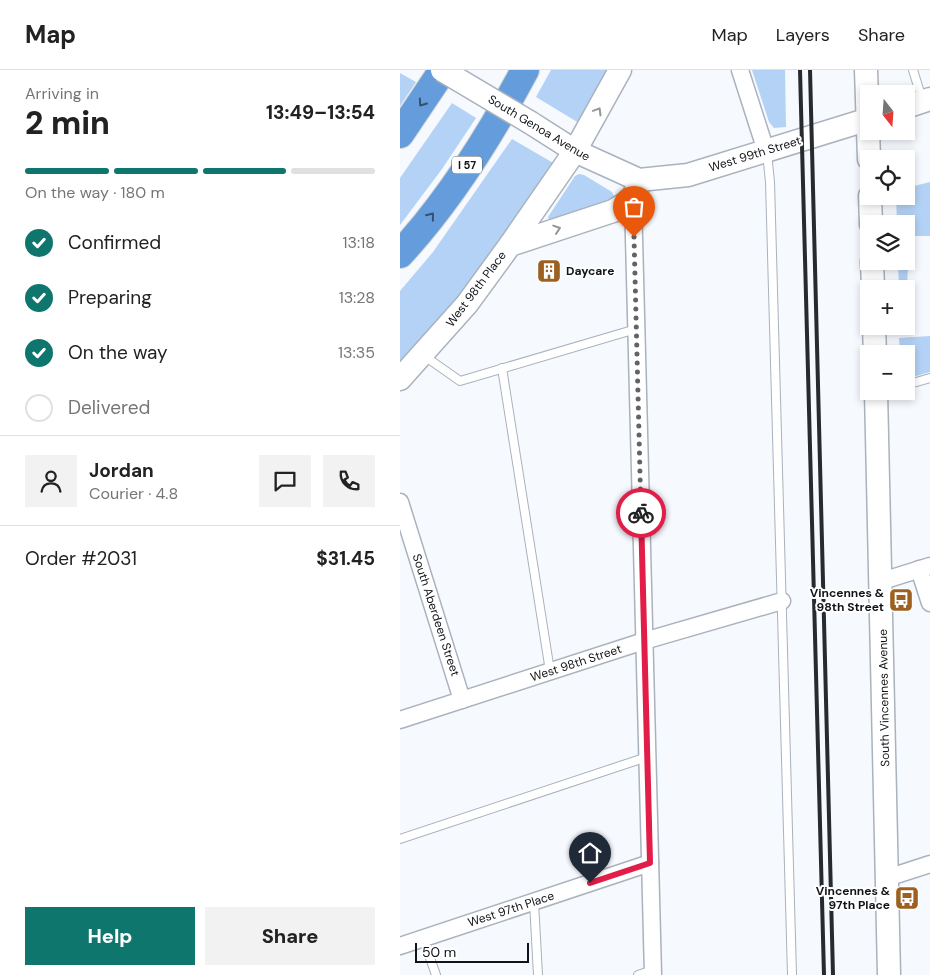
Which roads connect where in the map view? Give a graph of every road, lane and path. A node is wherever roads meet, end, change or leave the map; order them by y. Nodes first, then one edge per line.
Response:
1 (442, 70) edge
2 (525, 70) edge
3 (620, 70) edge
4 (740, 70) edge
5 (866, 70) edge
6 (913, 70) edge
7 (867, 85) edge
8 (920, 102) edge
9 (860, 122) edge
10 (400, 134) edge
11 (575, 151) junction
12 (766, 151) junction
13 (636, 189) junction
14 (510, 244) junction
15 (400, 254) edge
16 (636, 329) junction
17 (423, 355) junction
18 (502, 368) junction
19 (930, 378) edge
20 (400, 379) edge
21 (915, 382) edge
22 (879, 400) edge
23 (400, 502) edge
24 (925, 567) edge
25 (882, 581) junction
26 (782, 601) junction
27 (930, 603) edge
28 (644, 641) junction
29 (550, 671) junction
30 (462, 700) junction
31 (400, 720) edge
32 (647, 757) junction
33 (400, 839) edge
34 (650, 863) junction
35 (930, 864) edge
36 (887, 878) junction
37 (534, 902) junction
38 (423, 938) junction
39 (400, 946) edge
40 (648, 973) edge
41 (436, 975) edge
42 (538, 975) edge
43 (792, 975) edge
44 (889, 975) edge

1 -> 10 highway
1 - 11 street, South Genoa Avenue, bridge
15 -> 2 highway, I 57
11 -> 3 street
4 - 12 street
5 - 7 street
6 - 8 lane
9 - 12 street, West 99th Street
11 - 13 street, South Genoa Avenue
11 - 14 street
12 - 13 street, West 99th Street
12 - 26 lane
14 -> 13 street, West 98th Place
13 - 16 street
14 - 17 street, West 98th Place
16 - 18 lane
16 - 28 street
17 - 18 lane
17 - 20 street, West 98th Place
18 - 29 lane
19 - 21 lane
22 - 25 street, South Vincennes Avenue
23 - 30 street, South Aberdeen Street
24 - 25 street
24 - 27 street
25 - 36 street, South Vincennes Avenue
26 - 28 street, West 98th Street
26 - 43 lane
28 - 29 street, West 98th Street
28 - 32 street
29 - 30 street, West 98th Street
30 - 31 street, West 98th Street
32 - 33 lane
32 - 34 street
34 - 37 street, West 97th Place
34 - 40 street
35 - 36 street
36 - 44 street, South Vincennes Avenue
37 - 38 street, West 97th Place
37 - 42 lane
38 - 39 street, West 97th Place
38 - 41 lane

